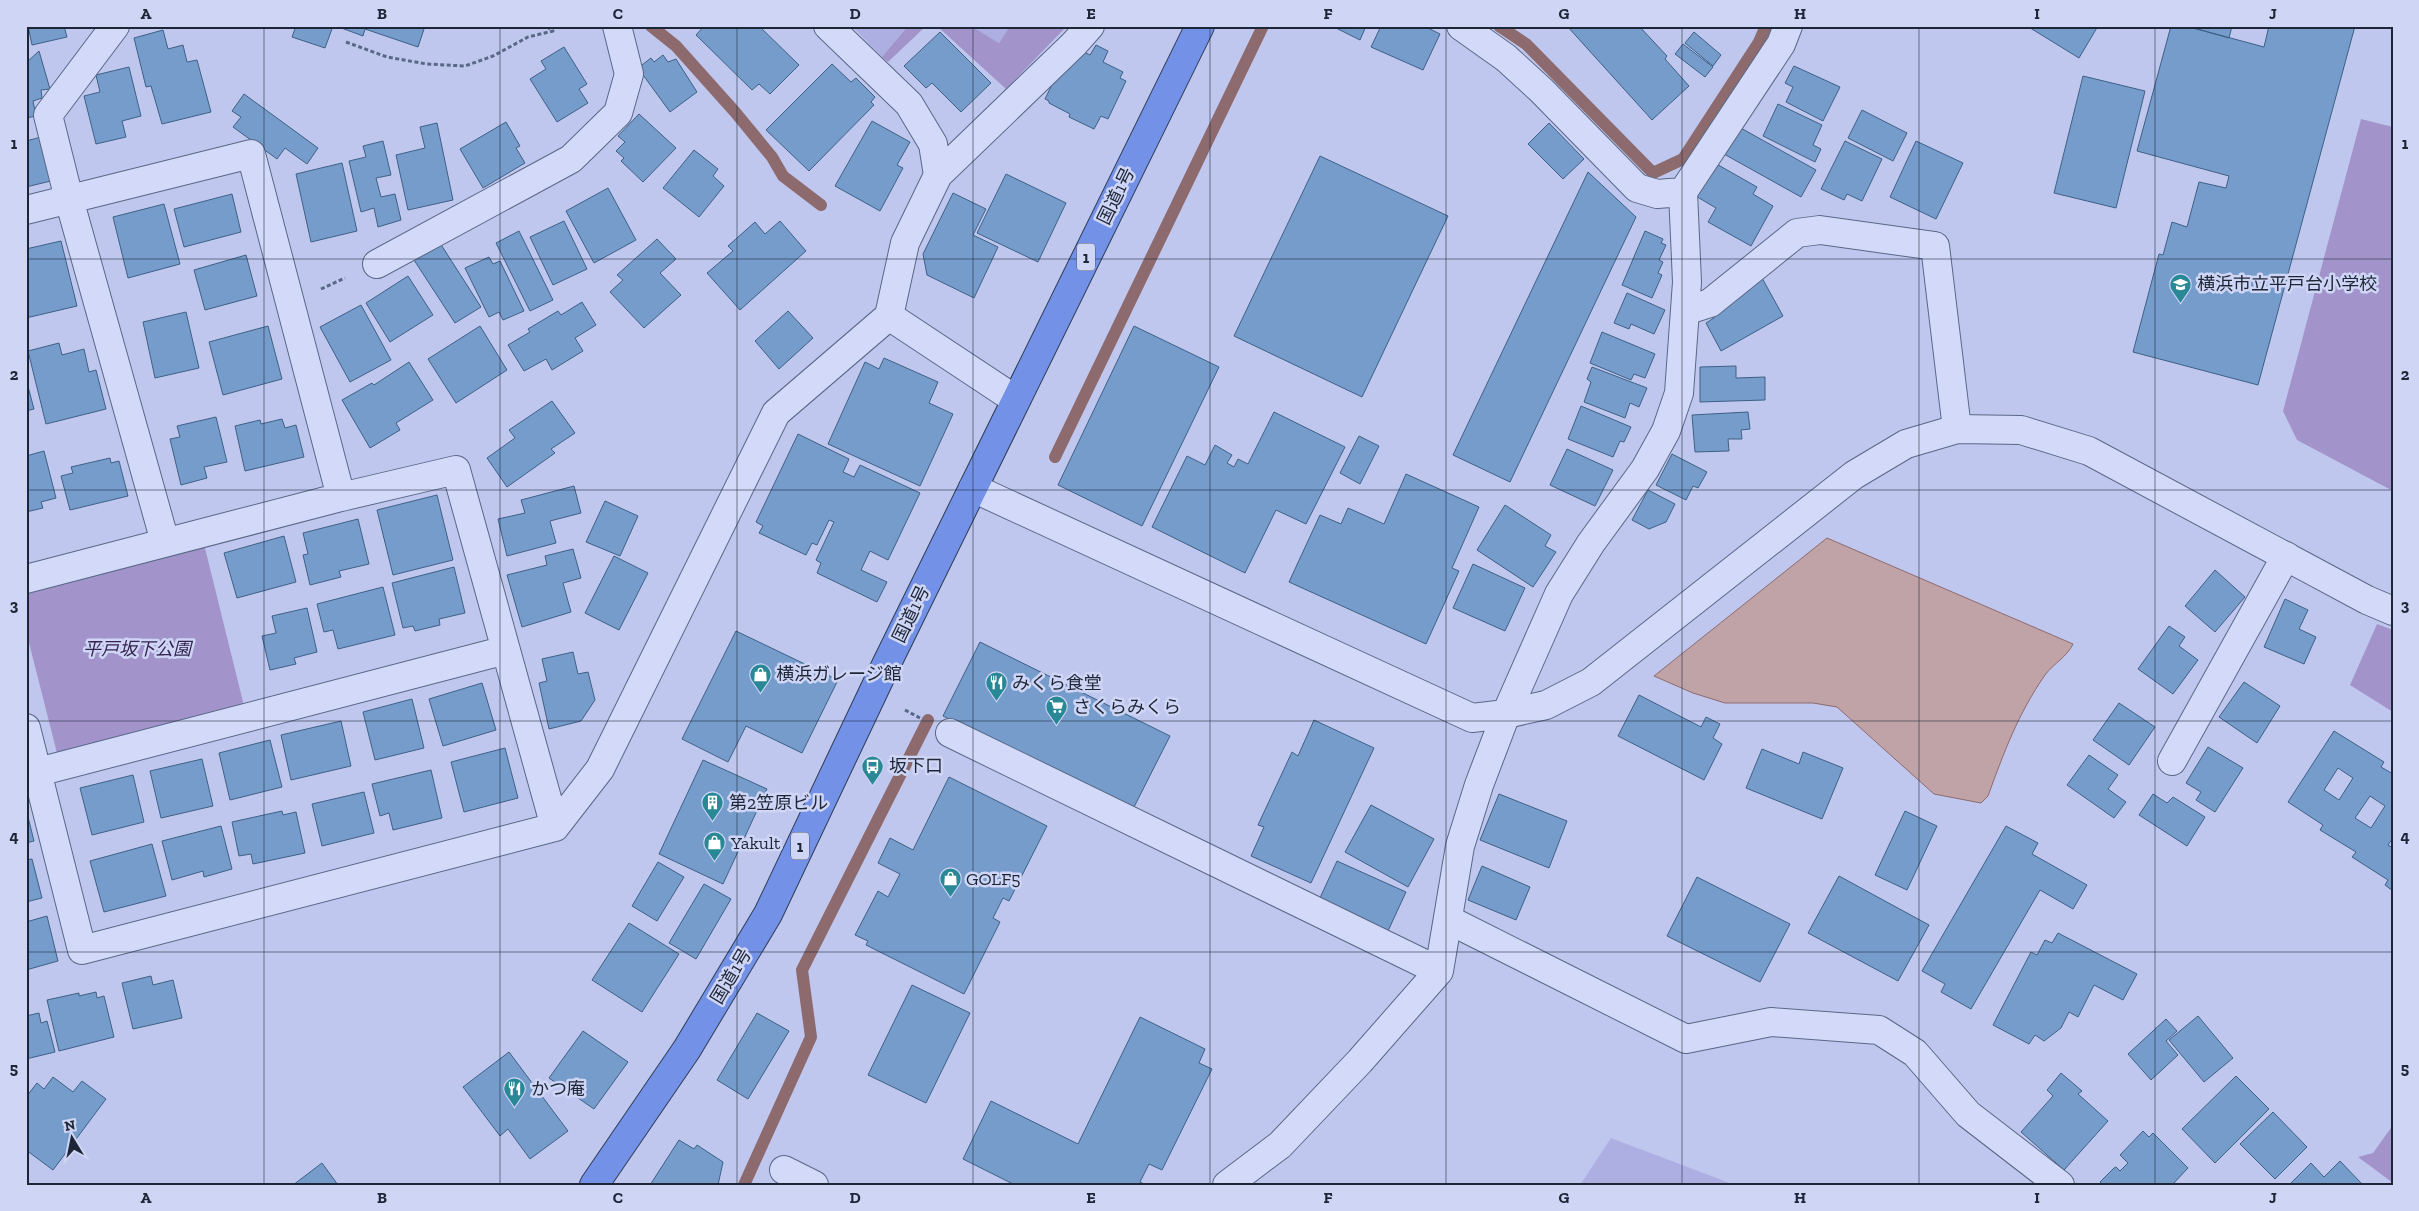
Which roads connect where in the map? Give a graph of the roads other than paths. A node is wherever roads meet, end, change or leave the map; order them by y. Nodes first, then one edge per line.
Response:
1 (115, 26) edge
2 (617, 26) edge
3 (828, 26) edge
4 (1090, 26) edge
5 (1200, 26) edge
6 (1461, 26) edge
7 (1788, 26) edge
8 (938, 175) junction
9 (1683, 192) junction
10 (69, 199) junction
11 (26, 210) edge
12 (376, 264) road end
13 (1685, 311) junction
14 (889, 316) junction
15 (1016, 400) junction
16 (1957, 429) junction
17 (973, 488) junction
18 (341, 497) junction
19 (165, 542) junction
20 (2286, 556) junction
21 (26, 579) edge
22 (2393, 611) edge
23 (506, 650) junction
24 (1506, 714) junction
25 (26, 728) edge
26 (950, 733) dead end
27 (2172, 761) dead end
28 (38, 772) junction
29 (555, 827) junction
30 (1449, 920) junction
31 (1439, 971) junction
32 (784, 1170) dead end
33 (594, 1185) edge
34 (814, 1185) edge
35 (1227, 1185) edge
36 (2060, 1185) edge

1 - 10 street
2 - 12 street
3 - 8 street
4 - 8 street
5 - 15 highway, 国道1号 / 1
6 - 9 street
7 - 9 street
8 - 14 street
9 - 13 street
10 - 11 street
10 - 18 street
10 - 19 street
13 - 16 street
13 - 24 street
14 - 15 street
14 - 29 street
15 - 17 highway, 国道1号 / 1
16 - 20 street
16 - 24 street
17 - 24 street
17 - 33 highway, 国道1号 / 1
18 - 19 street
18 - 23 street
19 - 21 street
20 - 22 street
20 - 27 street
23 - 28 street
23 - 29 street
24 - 30 street
25 - 28 street
26 - 31 street
28 - 29 street
30 - 31 street
30 - 36 street
31 - 35 street
32 - 34 street

